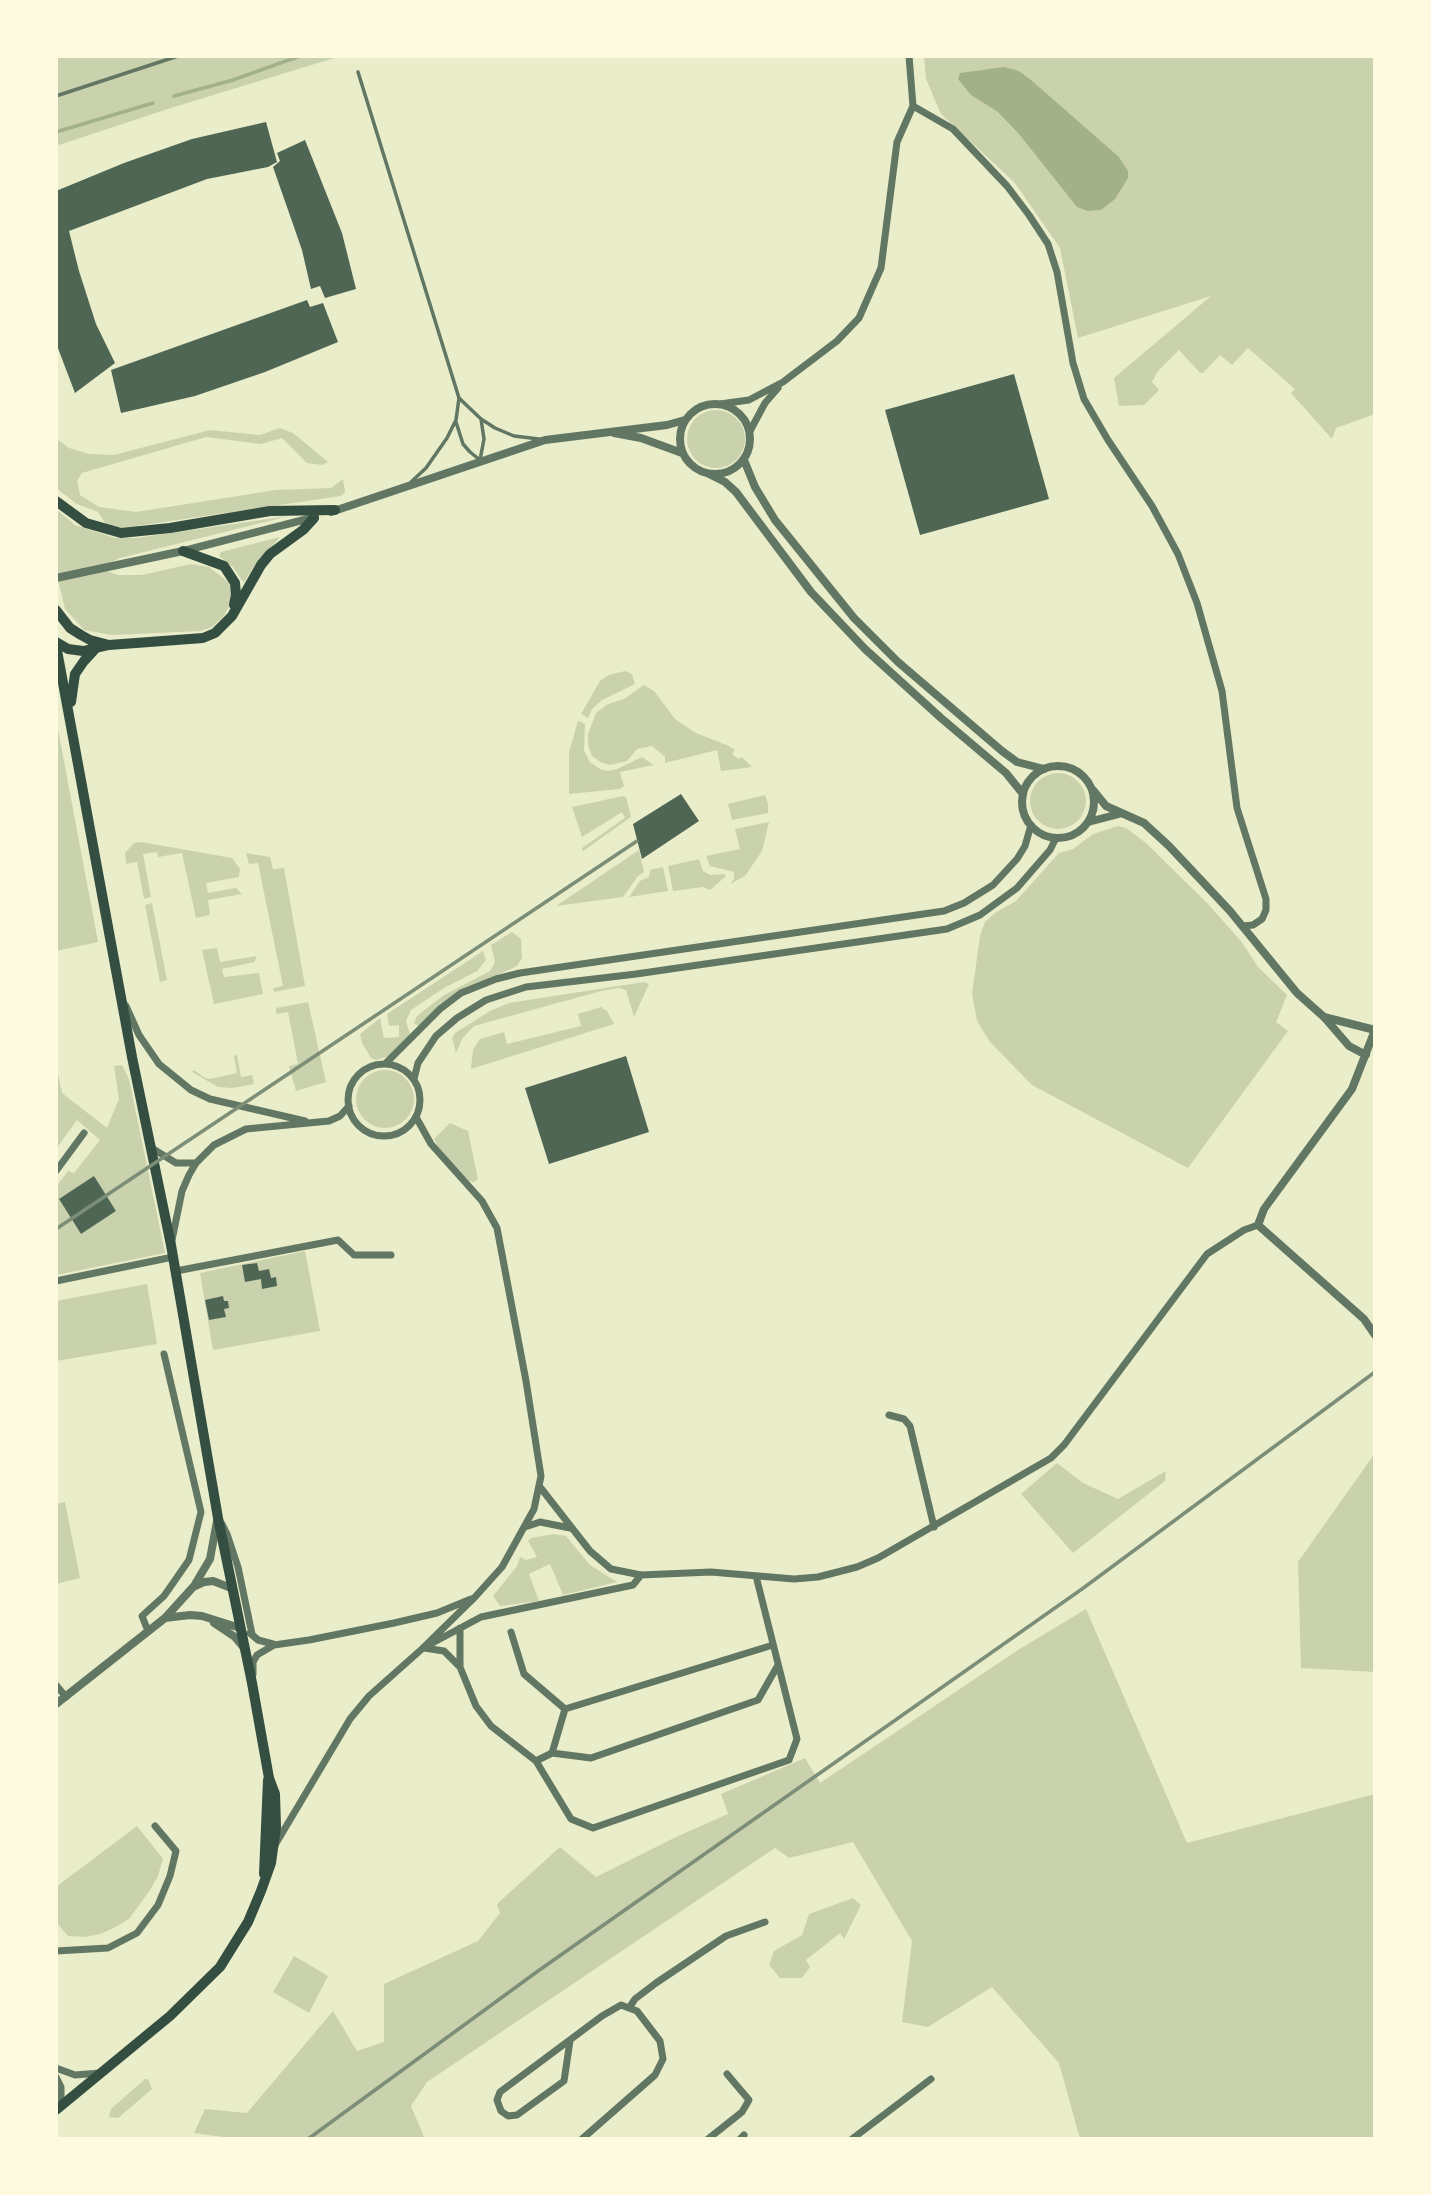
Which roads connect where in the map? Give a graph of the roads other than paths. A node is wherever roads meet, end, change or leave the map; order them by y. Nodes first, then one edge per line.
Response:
1 (178, 56) edge
2 (909, 56) edge
3 (358, 72) dead end
4 (56, 96) edge
5 (913, 106) junction
6 (783, 382) junction
7 (459, 398) junction
8 (720, 404) junction
9 (481, 419) junction
10 (456, 420) junction
11 (685, 420) junction
12 (604, 431) junction
13 (750, 431) junction
14 (545, 440) junction
15 (682, 453) junction
16 (480, 460) junction
17 (744, 460) junction
18 (709, 474) junction
19 (407, 486) junction
20 (56, 501) edge
21 (335, 510) junction
22 (314, 518) junction
23 (183, 551) junction
24 (56, 578) edge
25 (56, 610) edge
26 (232, 616) junction
27 (56, 643) edge
28 (109, 645) junction
29 (95, 649) junction
30 (56, 691) edge
31 (69, 716) junction
32 (1044, 769) junction
33 (1093, 790) junction
34 (1023, 794) junction
35 (1119, 814) junction
36 (1088, 822) junction
37 (1031, 825) junction
38 (1056, 838) junction
39 (1242, 926) junction
40 (120, 993) junction
41 (1324, 1017) junction
42 (1375, 1030) edge
43 (1366, 1055) junction
44 (386, 1063) junction
45 (414, 1079) junction
46 (349, 1106) junction
47 (416, 1117) junction
48 (315, 1124) junction
49 (84, 1133) dead end
50 (150, 1147) junction
51 (196, 1163) junction
52 (56, 1171) edge
53 (1258, 1225) junction
54 (171, 1245) junction
55 (391, 1255) dead end
56 (173, 1257) junction
57 (176, 1271) junction
58 (56, 1281) edge
59 (1375, 1335) edge
60 (164, 1354) dead end
61 (889, 1415) dead end
62 (540, 1487) junction
63 (218, 1518) junction
64 (525, 1527) junction
65 (934, 1527) junction
66 (571, 1528) junction
67 (641, 1575) junction
68 (757, 1576) junction
69 (194, 1586) junction
70 (231, 1588) junction
71 (475, 1597) junction
72 (202, 1616) junction
73 (165, 1618) junction
74 (240, 1628) junction
75 (460, 1628) junction
76 (148, 1631) junction
77 (511, 1632) dead end
78 (252, 1634) junction
79 (274, 1645) junction
80 (773, 1645) junction
81 (244, 1648) junction
82 (423, 1648) junction
83 (779, 1665) junction
84 (460, 1667) junction
85 (252, 1683) junction
86 (56, 1685) edge
87 (65, 1697) junction
88 (56, 1704) edge
89 (565, 1709) junction
90 (552, 1753) junction
91 (536, 1761) junction
92 (269, 1778) junction
93 (155, 1826) dead end
94 (275, 1846) junction
95 (264, 1878) junction
96 (765, 1922) dead end
97 (56, 1951) edge
98 (629, 2008) junction
99 (570, 2041) junction
100 (56, 2068) edge
101 (102, 2073) junction
102 (727, 2074) dead end
103 (56, 2077) edge
104 (931, 2079) dead end
105 (59, 2108) edge
106 (582, 2139) edge
107 (708, 2139) edge
108 (852, 2139) edge

1 - 4 lane
2 - 5 street
3 - 7 lane
5 - 6 street
5 - 39 street
6 - 8 street
6 - 13 street
7 - 9 lane
7 - 10 lane
8 - 11 street
8 - 13 street
9 - 14 lane
9 - 16 lane
10 - 16 lane
10 - 19 lane
11 - 12 street
11 - 15 street
12 - 14 street
12 - 15 street
13 - 17 street
14 - 16 street
15 - 18 street
16 - 19 street
17 - 18 street
17 - 32 street
18 - 34 street
19 - 21 street
20 - 21 main road
21 - 22 street
22 - 23 street
22 - 26 main road
23 - 24 street
23 - 26 main road
25 - 28 main road
26 - 28 main road
27 - 29 main road
27 - 31 main road
28 - 29 main road
29 - 31 main road
30 - 31 main road
31 - 40 main road
32 - 33 street
32 - 34 street
33 - 35 street
33 - 36 street
34 - 37 street
35 - 36 street
35 - 39 street
36 - 38 street
37 - 38 street
37 - 44 street
38 - 45 street
39 - 41 street
40 - 48 street
40 - 50 main road
41 - 42 street
41 - 43 street
42 - 43 street
43 - 53 street
44 - 45 street
44 - 46 street
45 - 47 street
46 - 47 street
46 - 48 street
47 - 62 street
48 - 51 street
49 - 52 street
50 - 51 street
50 - 54 main road
51 - 54 street
53 - 59 street
53 - 65 street
54 - 56 main road
55 - 57 street
56 - 57 main road
56 - 58 street
57 - 63 main road
60 - 76 street
61 - 65 street
62 - 64 street
62 - 66 street
63 - 69 street
63 - 70 main road
63 - 78 street
64 - 66 street
64 - 71 street
65 - 68 street
66 - 67 street
67 - 68 street
67 - 75 street
68 - 80 street
69 - 70 street
69 - 73 street
70 - 74 main road
71 - 79 street
71 - 82 street
72 - 73 street
72 - 74 street
72 - 81 street
73 - 76 street
74 - 78 street
74 - 81 main road
75 - 82 street
75 - 84 street
76 - 87 street
77 - 89 street
78 - 79 street
79 - 85 street
80 - 83 street
80 - 89 street
81 - 85 main road
82 - 84 street
82 - 94 street
83 - 90 street
83 - 91 street
84 - 91 street
85 - 92 main road
86 - 87 street
87 - 88 street
89 - 90 street
90 - 91 street
92 - 94 main road
92 - 95 main road
93 - 97 street
94 - 95 main road
95 - 101 main road
96 - 98 street
98 - 99 street
98 - 106 street
99 - 99 street
100 - 101 street
101 - 105 main road
102 - 107 street
103 - 105 street
104 - 108 street

